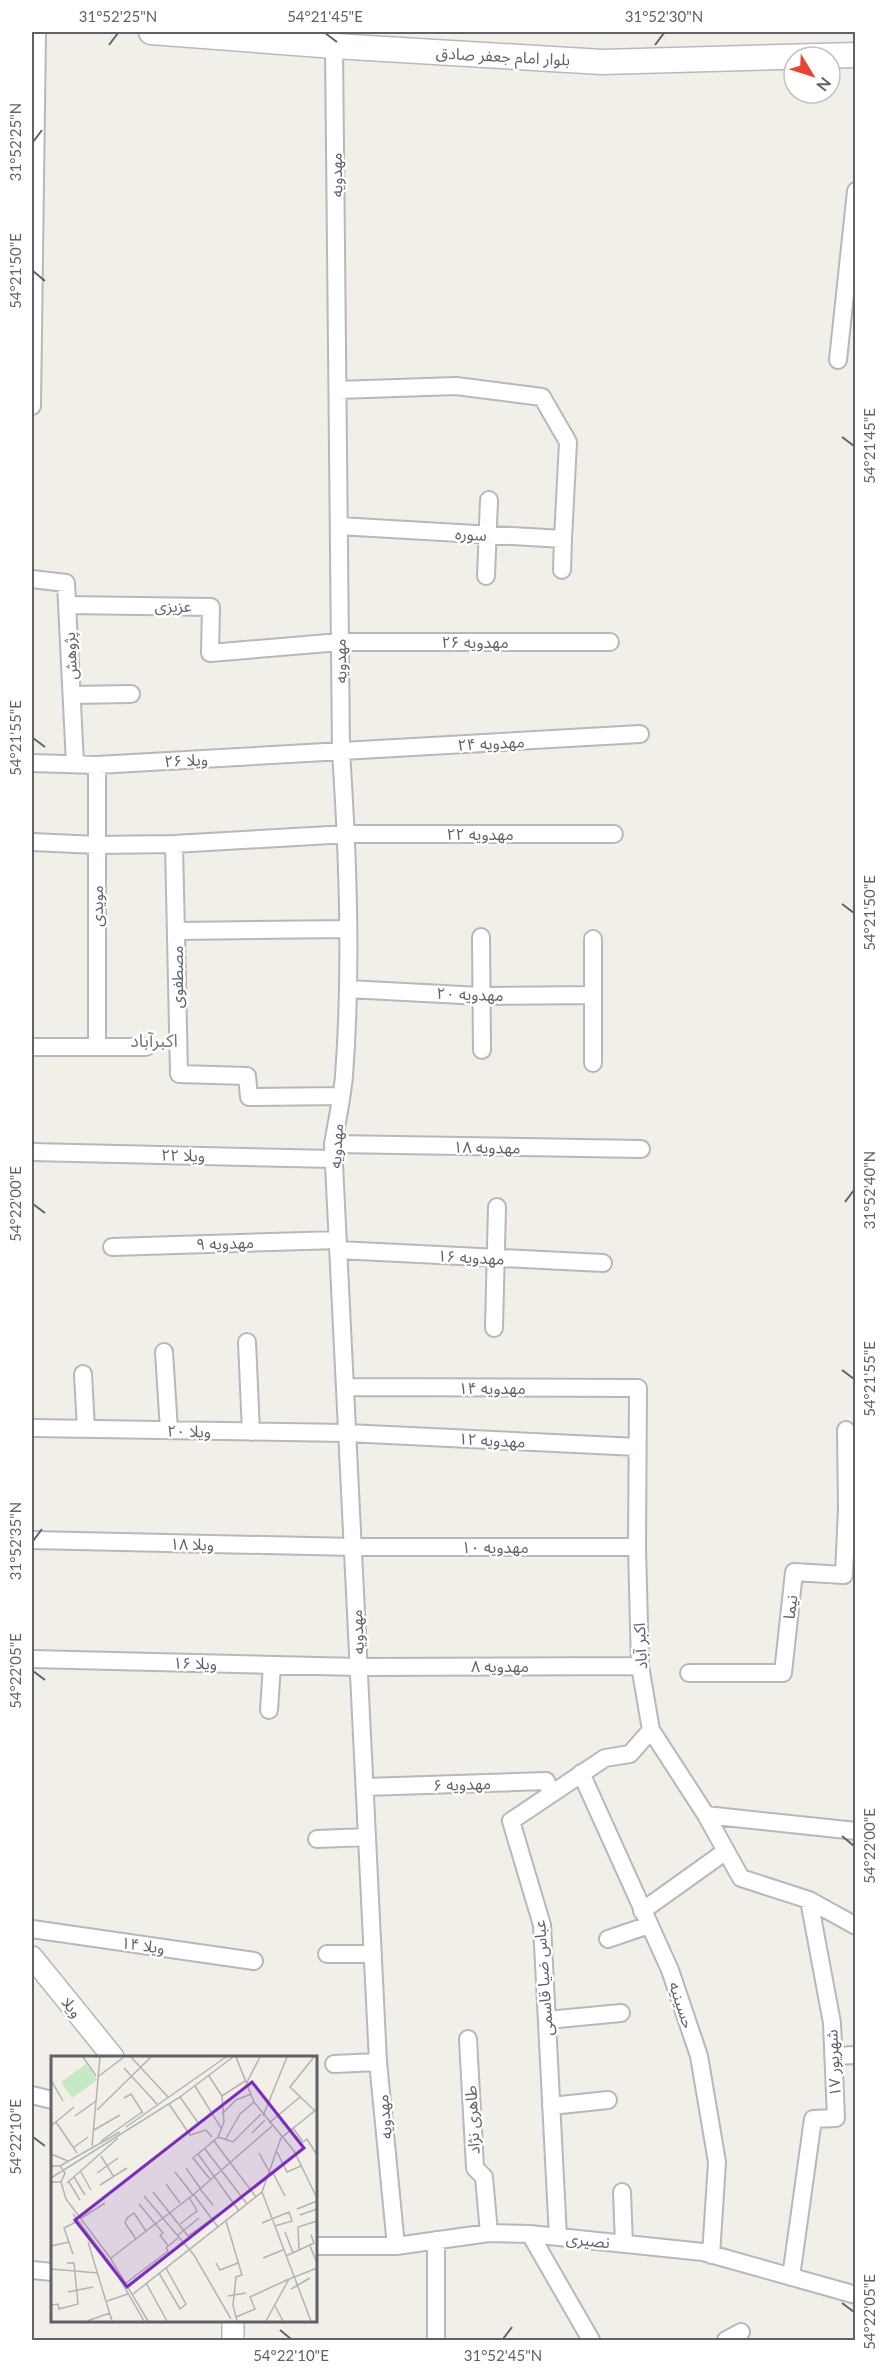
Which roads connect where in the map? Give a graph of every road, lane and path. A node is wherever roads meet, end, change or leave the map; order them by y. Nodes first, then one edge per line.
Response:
1 (37, 32) edge
2 (151, 32) edge
3 (334, 46) junction
4 (855, 55) edge
5 (855, 191) edge
6 (838, 360) dead end
7 (338, 390) junction
8 (32, 406) edge
9 (489, 500) dead end
10 (339, 526) junction
11 (488, 534) junction
12 (563, 538) junction
13 (562, 570) dead end
14 (486, 576) dead end
15 (32, 579) edge
16 (67, 605) junction
17 (340, 642) junction
18 (609, 642) dead end
19 (131, 694) dead end
20 (72, 695) junction
21 (640, 734) dead end
22 (341, 751) junction
23 (32, 763) edge
24 (75, 764) junction
25 (97, 765) junction
26 (347, 834) junction
27 (614, 834) dead end
28 (32, 842) edge
29 (174, 844) junction
30 (97, 845) junction
31 (347, 930) junction
32 (177, 931) junction
33 (481, 937) dead end
34 (593, 939) dead end
35 (348, 989) junction
36 (593, 995) junction
37 (481, 996) junction
38 (32, 1047) edge
39 (97, 1047) junction
40 (146, 1047) dead end
41 (482, 1050) dead end
42 (593, 1063) dead end
43 (341, 1096) junction
44 (641, 1149) dead end
45 (334, 1151) junction
46 (32, 1152) edge
47 (496, 1207) dead end
48 (338, 1245) junction
49 (112, 1246) dead end
50 (496, 1258) junction
51 (603, 1263) dead end
52 (494, 1328) dead end
53 (246, 1342) dead end
54 (164, 1352) dead end
55 (83, 1374) dead end
56 (345, 1387) junction
57 (638, 1388) joint
58 (32, 1428) edge
59 (87, 1429) junction
60 (169, 1430) junction
61 (846, 1430) dead end
62 (251, 1432) junction
63 (347, 1433) junction
64 (637, 1447) junction
65 (851, 1509) edge
66 (32, 1540) edge
67 (353, 1547) junction
68 (637, 1547) junction
69 (32, 1659) edge
70 (272, 1665) junction
71 (640, 1666) junction
72 (359, 1667) junction
73 (689, 1673) dead end
74 (269, 1710) dead end
75 (651, 1730) junction
76 (581, 1773) junction
77 (365, 1787) junction
78 (551, 1792) junction
79 (706, 1815) junction
80 (855, 1831) edge
81 (368, 1837) junction
82 (316, 1839) dead end
83 (726, 1851) junction
84 (809, 1900) junction
85 (646, 1918) junction
86 (855, 1926) edge
87 (32, 1929) edge
88 (608, 1939) dead end
89 (327, 1954) dead end
90 (373, 1954) junction
91 (32, 1957) edge
92 (254, 1961) dead end
93 (621, 2013) dead end
94 (547, 2020) junction
95 (468, 2039) dead end
96 (855, 2055) edge
97 (112, 2056) edge
98 (833, 2056) junction
99 (378, 2062) junction
100 (334, 2064) dead end
101 (32, 2095) edge
102 (51, 2100) edge
103 (608, 2100) dead end
104 (551, 2106) junction
105 (622, 2192) dead end
106 (489, 2233) junction
107 (530, 2234) junction
108 (558, 2237) junction
109 (436, 2240) junction
110 (624, 2244) junction
111 (316, 2246) edge
112 (396, 2246) junction
113 (711, 2255) junction
114 (32, 2270) edge
115 (51, 2272) edge
116 (791, 2277) junction
117 (855, 2295) edge
118 (232, 2321) edge
119 (232, 2340) edge
120 (436, 2340) edge
121 (591, 2340) edge

1 - 8 street
2 - 3 main road, بلوار امام جعفر صادق
3 - 4 main road, بلوار امام جعفر صادق
3 - 7 street, مهدویه
5 - 6 street
7 - 10 street, مهدویه
7 - 12 street
9 - 11 street
10 - 11 street, سوره
10 - 17 street, مهدویه
11 - 12 street, سوره
11 - 14 street
12 - 13 street
15 - 16 street, پژوهش
16 - 17 street, عزیزی
16 - 20 street, پژوهش
17 - 18 street, مهدویه ۲۶
17 - 22 street, مهدویه
19 - 20 street
20 - 24 street, پژوهش
21 - 22 street, مهدویه ۲۴
22 - 25 street, ویلا ۲۶
22 - 26 street, مهدویه
23 - 24 street, ویلا ۲۶
24 - 25 street, ویلا ۲۶
25 - 30 street, مویدی
26 - 27 street, مهدویه ۲۲
26 - 29 street
26 - 31 street, مهدویه
28 - 30 street
29 - 30 street
29 - 32 street, مصطفوی
30 - 39 street, مویدی
31 - 32 street
31 - 35 street, مهدویه
32 - 43 street, مصطفوی
33 - 37 street
34 - 36 street
35 - 37 street, مهدویه ۲۰
35 - 43 street, مهدویه
36 - 37 street, مهدویه ۲۰
36 - 42 street
37 - 41 street
38 - 39 street
39 - 40 street
43 - 45 street, مهدویه
44 - 45 street, مهدویه ۱۸
45 - 46 street, ویلا ۲۲
45 - 48 street, مهدویه
47 - 50 street
48 - 49 street, مهدویه ۹
48 - 50 street, مهدویه ۱۶
48 - 56 street, مهدویه
50 - 51 street, مهدویه ۱۶
50 - 52 street
53 - 62 street
54 - 60 street
55 - 59 street
56 - 57 street, مهدویه ۱۴
56 - 63 street, مهدویه
57 - 64 street, اکبر آباد
58 - 59 street, ویلا ۲۰
59 - 60 street, ویلا ۲۰
60 - 62 street, ویلا ۲۰
61 - 65 street
62 - 63 street, ویلا ۲۰
63 - 64 street, مهدویه ۱۲
63 - 67 street, مهدویه
64 - 68 street, اکبر آباد
65 - 73 street, نیما
66 - 67 street, ویلا ۱۸
67 - 68 street, مهدویه ۱۰
67 - 72 street, مهدویه
68 - 71 street, اکبر آباد
69 - 70 street, ویلا ۱۶
70 - 72 street, ویلا ۱۶
70 - 74 street
71 - 72 street, مهدویه ۸
71 - 75 street, اکبر آباد
72 - 77 street, مهدویه
75 - 76 street, عباس ضیا قاسمی
75 - 79 street, اکبر آباد
76 - 78 street, عباس ضیا قاسمی
76 - 85 street, حسینیه
77 - 78 street, مهدویه ۶
77 - 81 street, مهدویه
78 - 94 street, عباس ضیا قاسمی
79 - 80 street
79 - 83 street, اکبر آباد
81 - 82 street
81 - 90 street, مهدویه
83 - 84 street, اکبر آباد
83 - 85 street
84 - 86 street
84 - 98 street, ۱۷ شهریور
85 - 88 street
85 - 113 street, حسینیه
87 - 92 street, ویلا ۱۴
89 - 90 street
90 - 99 street, مهدویه
91 - 97 street, ویلا
93 - 94 street
94 - 104 street, عباس ضیا قاسمی
95 - 106 street, طاهری نژاد
96 - 98 street
98 - 116 street, ۱۷ شهریور
99 - 100 street
99 - 112 street, مهدویه
101 - 102 street
103 - 104 street
104 - 108 street, عباس ضیا قاسمی
105 - 110 street
106 - 107 street, نصیری
106 - 109 street, نصیری
107 - 108 street, نصیری
107 - 121 street
108 - 110 street, نصیری
109 - 112 street, نصیری
109 - 120 street
110 - 113 street, نصیری
111 - 112 street, نصیری
113 - 116 street, نصیری
114 - 115 street
116 - 117 street, نصیری
118 - 119 street

